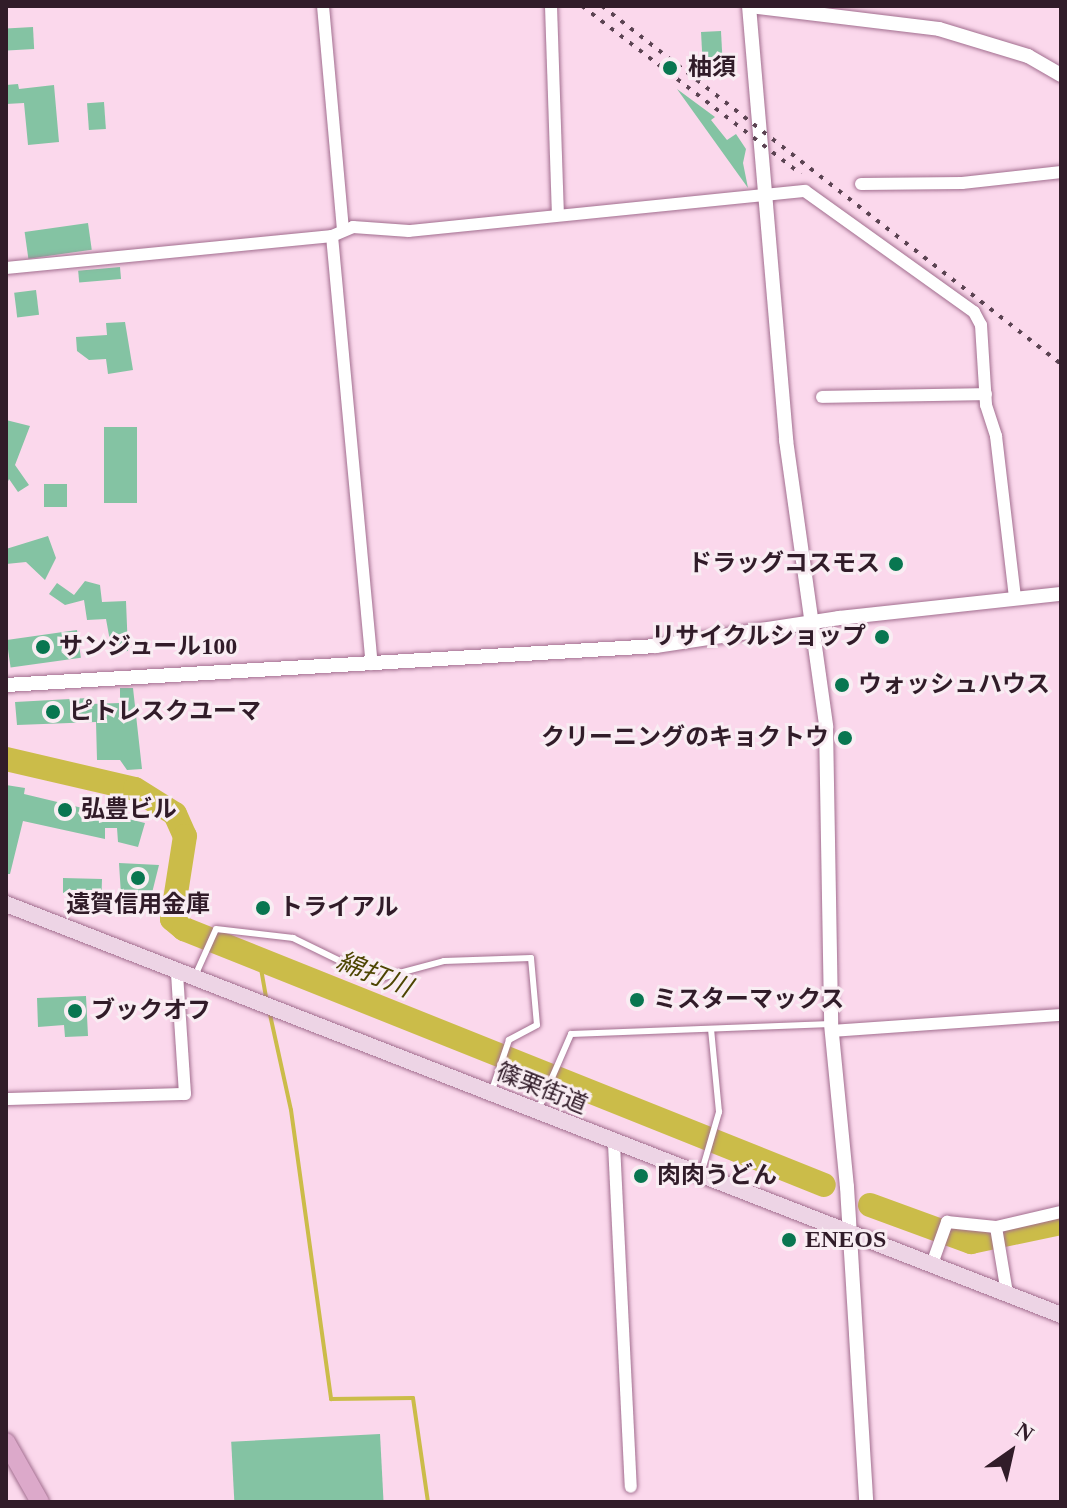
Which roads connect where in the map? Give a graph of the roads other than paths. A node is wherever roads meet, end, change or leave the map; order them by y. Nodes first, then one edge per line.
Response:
1 (323, 6) edge
2 (551, 6) edge
3 (749, 6) edge
4 (1061, 75) edge
5 (1061, 172) edge
6 (861, 184) dead end
7 (766, 197) junction
8 (558, 215) junction
9 (338, 233) junction
10 (6, 268) edge
11 (986, 394) junction
12 (822, 397) dead end
13 (1061, 594) edge
14 (1015, 598) junction
15 (811, 623) junction
16 (372, 664) junction
17 (6, 685) edge
18 (6, 904) edge
19 (177, 973) junction
20 (194, 979) junction
21 (1061, 1015) edge
22 (831, 1027) junction
23 (711, 1029) junction
24 (491, 1094) junction
25 (6, 1099) edge
26 (537, 1113) junction
27 (614, 1144) junction
28 (700, 1176) junction
29 (1061, 1212) edge
30 (996, 1228) junction
31 (850, 1234) junction
32 (932, 1264) junction
33 (1007, 1293) junction
34 (1061, 1315) edge
35 (6, 1442) edge
36 (631, 1487) dead end
37 (36, 1502) edge
38 (866, 1502) edge

1 - 9 street
2 - 8 street
3 - 4 street
3 - 7 street
5 - 6 street
7 - 8 street
7 - 11 street
7 - 15 street
8 - 9 street
9 - 10 street
9 - 16 street
11 - 12 street
11 - 14 street
13 - 14 street
14 - 15 street
15 - 16 street
15 - 22 street
16 - 17 street
18 - 19 main road, 篠栗街道
19 - 20 main road, 篠栗街道
19 - 25 street
20 - 24 main road, 篠栗街道
20 - 24 lane
21 - 22 street
22 - 23 lane
22 - 31 street
23 - 26 lane
23 - 28 lane
24 - 26 main road, 篠栗街道
26 - 27 main road, 篠栗街道
27 - 28 main road, 篠栗街道
27 - 36 street
28 - 31 main road, 篠栗街道
29 - 30 street
30 - 32 street
30 - 33 street
31 - 32 main road, 篠栗街道
31 - 38 street
32 - 33 main road, 篠栗街道
33 - 34 main road, 篠栗街道
35 - 37 main road

